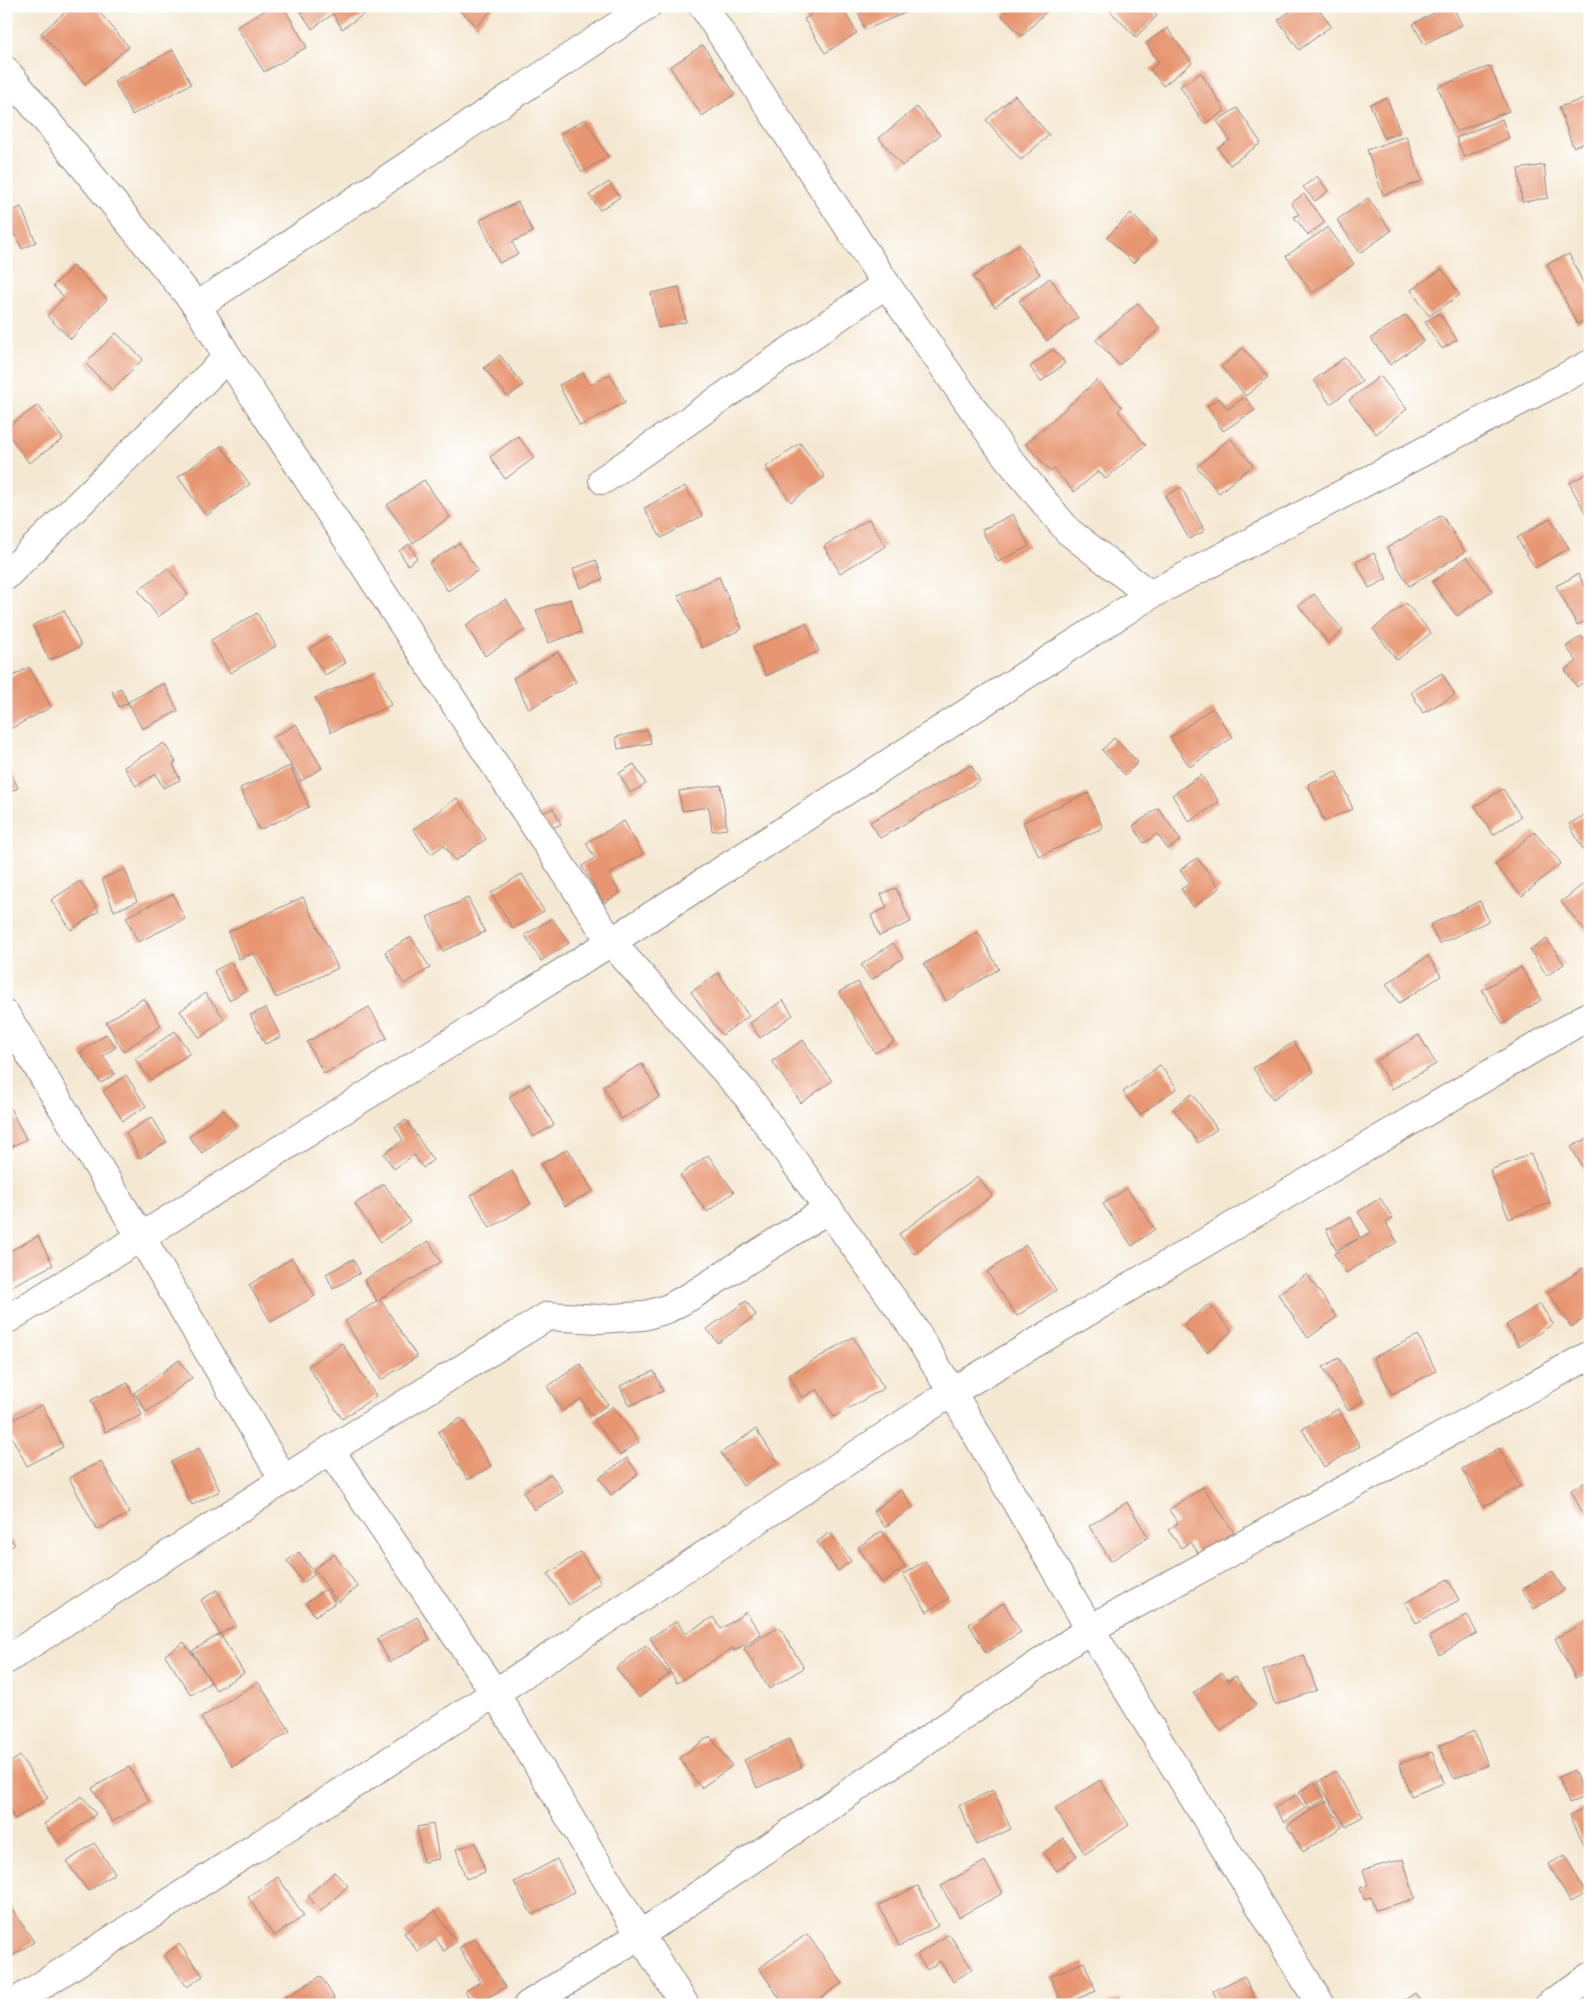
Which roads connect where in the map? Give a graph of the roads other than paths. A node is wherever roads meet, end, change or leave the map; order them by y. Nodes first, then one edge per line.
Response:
1 (647, 6) edge
2 (703, 6) edge
3 (6, 71) edge
4 (886, 284) junction
5 (197, 306) junction
6 (228, 357) junction
7 (1590, 364) edge
8 (603, 480) dead end
9 (6, 576) edge
10 (1150, 595) junction
11 (612, 942) junction
12 (6, 1015) edge
13 (1590, 1015) edge
14 (828, 1209) junction
15 (141, 1238) junction
16 (6, 1320) edge
17 (1590, 1355) edge
18 (952, 1392) junction
19 (330, 1450) junction
20 (284, 1480) junction
21 (1090, 1629) junction
22 (6, 1660) edge
23 (495, 1693) junction
24 (640, 1935) junction
25 (1590, 1977) edge
26 (11, 2005) edge
27 (528, 2005) edge
28 (685, 2005) edge
29 (1321, 2005) edge
30 (1549, 2005) edge

1 - 5 street
2 - 4 street
3 - 5 street
4 - 8 street
4 - 10 street
5 - 6 street
6 - 9 street
6 - 11 street
7 - 10 street
10 - 11 street
11 - 14 street
11 - 15 street
12 - 15 street
13 - 18 street
14 - 18 street
14 - 19 street
15 - 16 street
15 - 20 street
17 - 21 street
18 - 21 street
18 - 23 street
19 - 20 street
19 - 23 street
20 - 22 street
21 - 24 street
21 - 29 street
23 - 24 street
23 - 26 street
24 - 27 street
24 - 28 street
25 - 30 street

